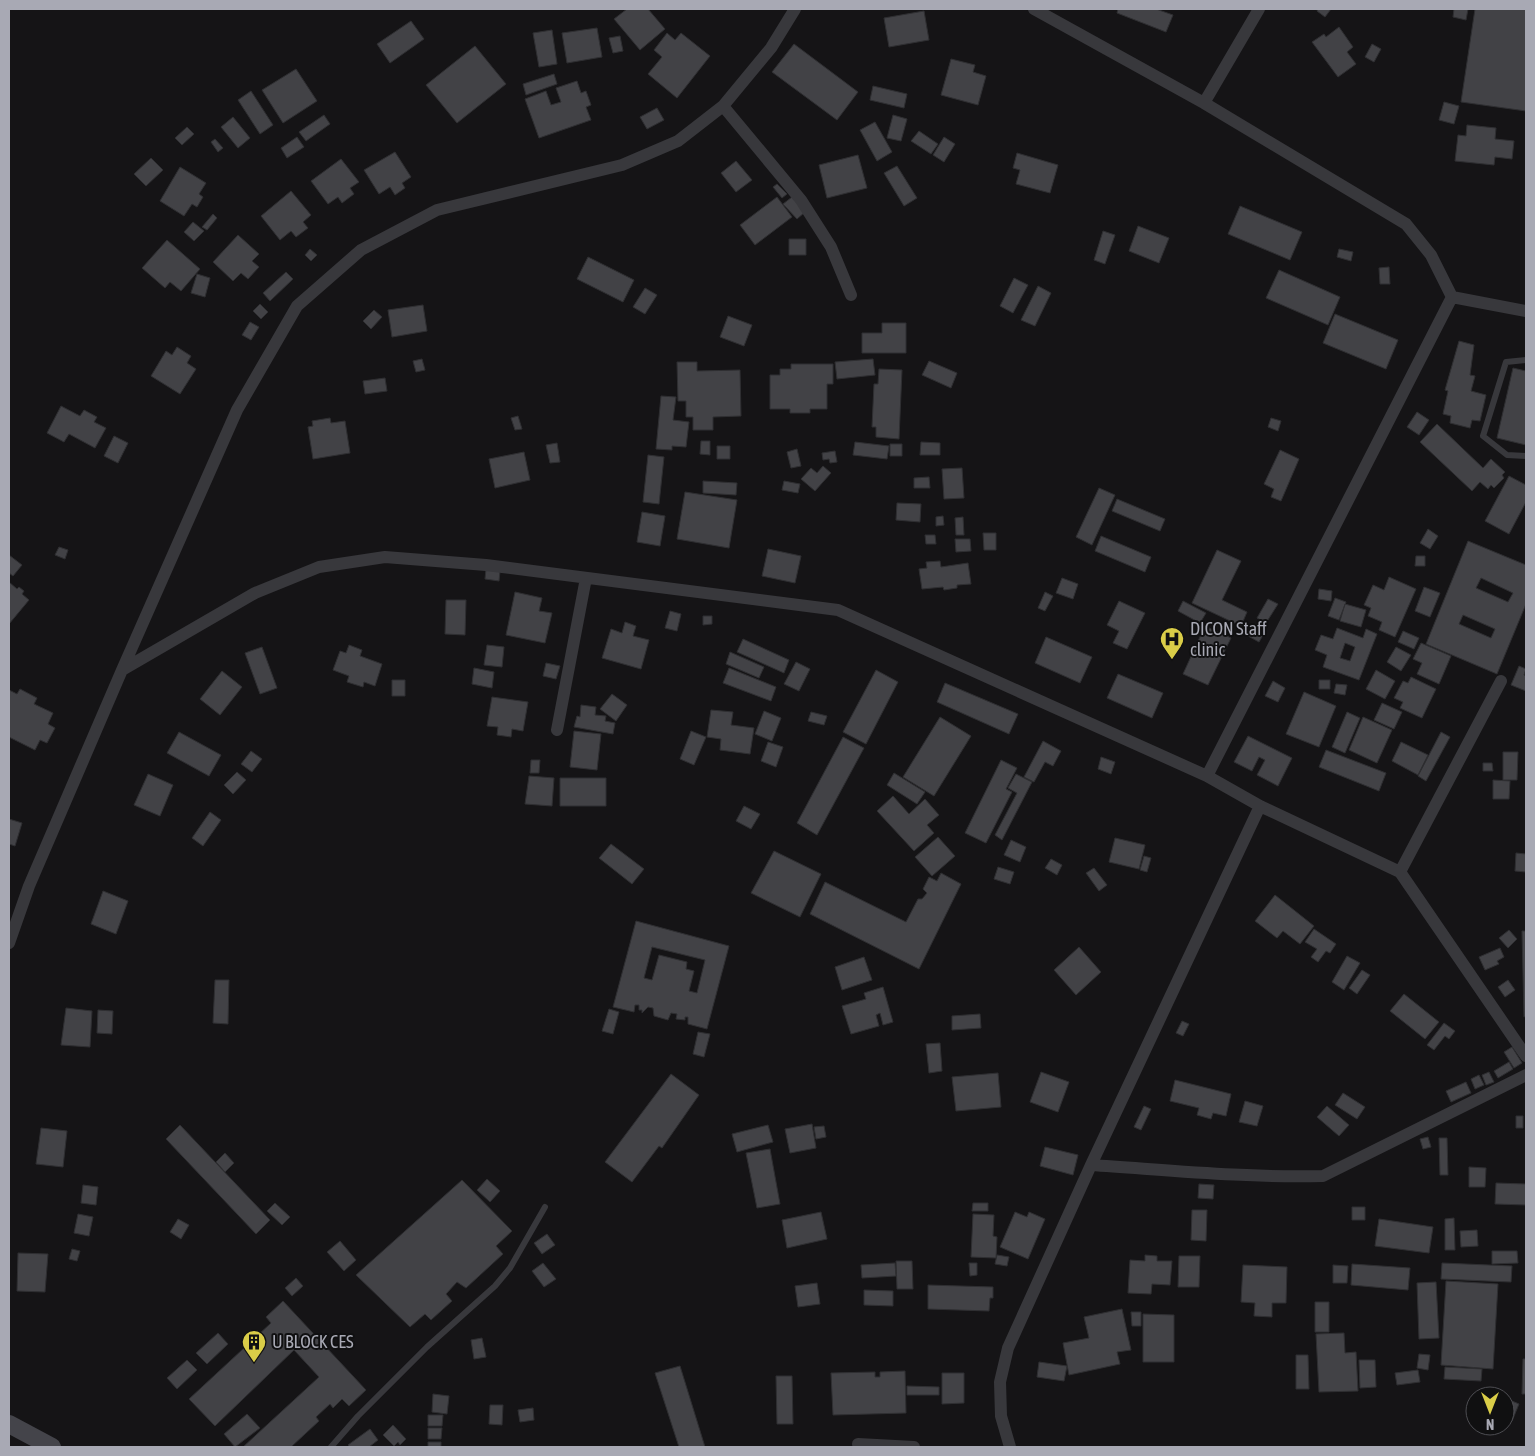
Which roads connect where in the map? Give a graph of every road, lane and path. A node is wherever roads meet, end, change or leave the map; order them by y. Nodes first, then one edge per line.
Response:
1 (795, 9) edge
2 (1034, 9) edge
3 (1259, 9) edge
4 (1204, 103) junction
5 (723, 106) junction
6 (851, 296) dead end
7 (1452, 297) junction
8 (1526, 311) edge
9 (1526, 360) edge
10 (1526, 456) edge
11 (586, 578) junction
12 (122, 670) junction
13 (1501, 682) dead end
14 (557, 730) dead end
15 (1207, 776) junction
16 (1260, 806) junction
17 (1400, 872) junction
18 (9, 943) edge
19 (1526, 1056) edge
20 (1526, 1075) edge
21 (1091, 1165) junction
22 (545, 1207) dead end
23 (9, 1424) edge
24 (858, 1444) dead end
25 (52, 1447) edge
26 (331, 1447) edge
27 (914, 1447) edge
28 (1010, 1447) edge

1 - 5 street
2 - 4 street
3 - 4 street
4 - 7 street
5 - 6 street
5 - 12 street
7 - 8 street
7 - 15 street
9 - 10 lane
11 - 12 street
11 - 14 street
11 - 15 street
12 - 18 street
13 - 17 street
15 - 16 street
16 - 17 street
16 - 21 street
17 - 19 street
20 - 21 street
21 - 28 street
22 - 26 lane
23 - 25 street
24 - 27 street

